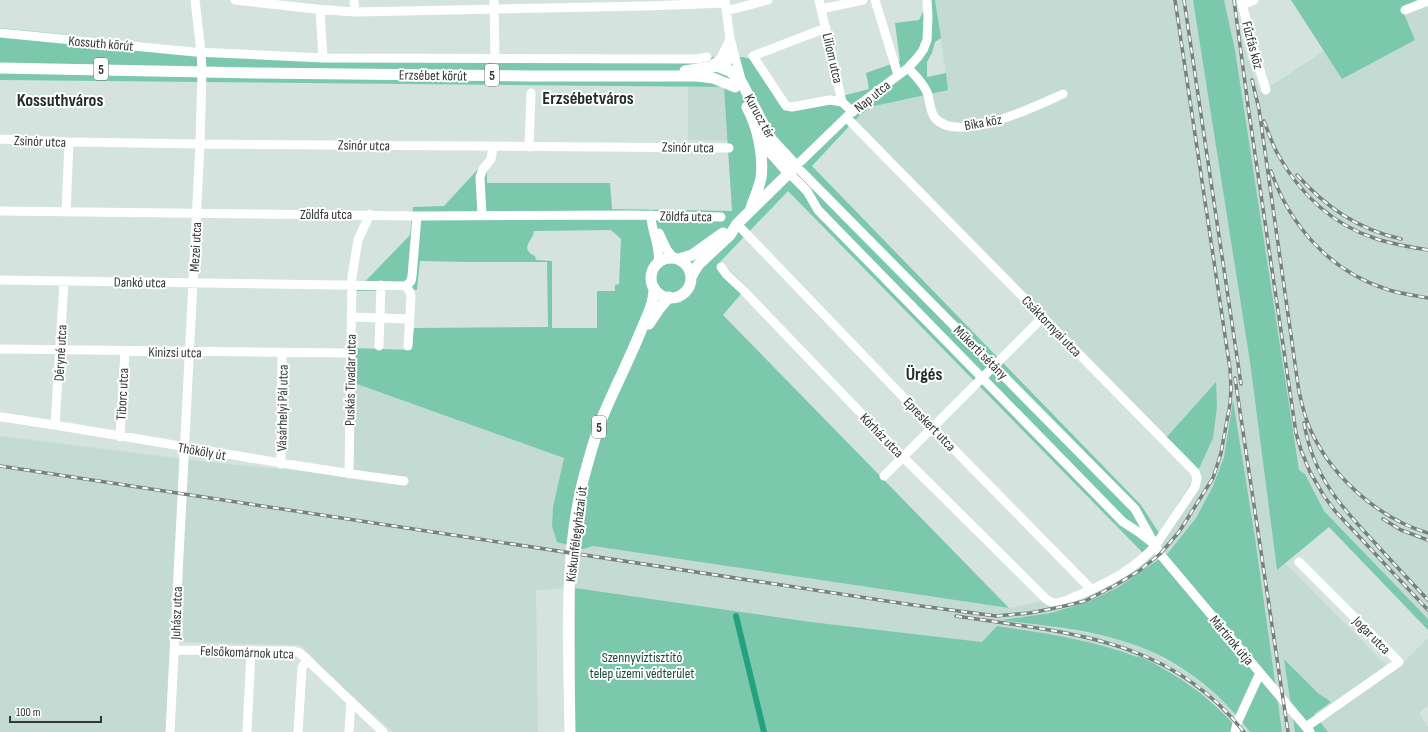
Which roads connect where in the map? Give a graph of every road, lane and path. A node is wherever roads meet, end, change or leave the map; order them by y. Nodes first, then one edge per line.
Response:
1 (195, 0) edge
2 (239, 0) edge
3 (313, 0) edge
4 (354, 0) edge
5 (768, 0) edge
6 (819, 0) edge
7 (863, 0) edge
8 (875, 0) edge
9 (927, 0) edge
10 (1254, 0) edge
11 (1428, 1) edge
12 (1242, 2) edge
13 (647, 3) edge
14 (494, 4) edge
15 (565, 4) edge
16 (602, 4) edge
17 (725, 5) edge
18 (318, 9) junction
19 (822, 9) junction
20 (1405, 10) dead end
21 (354, 12) junction
22 (826, 28) junction
23 (0, 33) edge
24 (730, 39) junction
25 (201, 52) junction
26 (324, 58) junction
27 (495, 59) junction
28 (708, 62) junction
29 (0, 68) edge
30 (726, 68) junction
31 (908, 68) junction
32 (202, 72) junction
33 (665, 76) junction
34 (697, 76) junction
35 (898, 76) junction
36 (738, 85) junction
37 (1266, 90) dead end
38 (531, 93) dead end
39 (1062, 94) dead end
40 (842, 102) junction
41 (850, 115) junction
42 (756, 129) junction
43 (0, 140) edge
44 (69, 142) junction
45 (200, 144) junction
46 (493, 147) junction
47 (529, 147) junction
48 (729, 148) dead end
49 (793, 169) junction
50 (0, 211) edge
51 (750, 211) junction
52 (66, 212) junction
53 (196, 214) junction
54 (370, 214) junction
55 (651, 215) junction
56 (417, 216) junction
57 (482, 216) junction
58 (721, 217) dead end
59 (737, 224) junction
60 (676, 259) junction
61 (658, 263) junction
62 (721, 267) dead end
63 (691, 278) junction
64 (0, 280) edge
65 (64, 281) junction
66 (193, 283) junction
67 (352, 285) junction
68 (381, 285) junction
69 (406, 286) junction
70 (654, 288) junction
71 (669, 297) junction
72 (352, 317) junction
73 (1043, 317) junction
74 (380, 318) junction
75 (409, 319) junction
76 (379, 346) dead end
77 (408, 346) dead end
78 (635, 346) junction
79 (0, 349) edge
80 (60, 350) junction
81 (125, 351) junction
82 (189, 352) junction
83 (282, 353) junction
84 (351, 353) junction
85 (994, 365) junction
86 (981, 378) junction
87 (0, 418) edge
88 (56, 425) junction
89 (932, 427) junction
90 (120, 437) junction
91 (185, 448) junction
92 (903, 457) junction
93 (281, 464) junction
94 (349, 474) junction
95 (884, 476) dead end
96 (404, 481) dead end
97 (183, 494) joint
98 (1140, 517) junction
99 (1130, 526) junction
100 (1155, 546) junction
101 (1299, 562) dead end
102 (1091, 589) junction
103 (175, 650) junction
104 (251, 651) junction
105 (307, 659) junction
106 (1260, 673) junction
107 (351, 701) junction
108 (1308, 730) edge
109 (170, 732) edge
110 (246, 732) edge
111 (298, 732) edge
112 (349, 732) edge
113 (383, 732) edge
114 (570, 732) edge
115 (1235, 732) edge

1 - 25 street, Mezei utca
2 - 18 street
3 - 18 street
4 - 21 street
5 - 17 street
6 - 19 street, Liliom utca
7 - 19 street
8 - 35 street
9 - 31 street, Nap utca
10 - 12 street
11 - 20 street
12 - 37 street, Fűzfás köz
13 - 16 street
13 - 17 street
14 - 15 street
14 - 21 street
14 - 27 street
15 - 16 street
17 - 24 street
18 - 21 street
18 - 26 street
19 - 22 street, Liliom utca
22 - 40 street, Liliom utca
22 - 40 street, Kurucz tér
23 - 25 street, Kossuth körút
24 - 28 street
24 - 30 street
24 - 36 street
25 - 26 street, Kossuth körút
25 - 32 street, Mezei utca
26 - 27 street, Kossuth körút
27 - 28 street, Kossuth körút
28 - 30 main road, Erzsébet körút / 5
28 - 33 main road, Erzsébet körút / 5
29 - 32 main road, Kossuth körút / 5
30 - 34 main road
30 - 36 main road, Kurucz tér / 5
31 - 35 street, Nap utca
31 - 39 street, Bika köz
32 - 33 main road, Erzsébet körút / 5
32 - 45 street, Mezei utca
33 - 34 main road, Erzsébet körút / 5
34 - 36 main road, Erzsébet körút / 5
35 - 41 street, Nap utca
36 - 42 main road, Kurucz tér / 5
36 - 49 main road, Kurucz tér / 5
38 - 47 street
40 - 41 street, Liliom utca
41 - 49 street
41 - 73 street, Csáktornyai utca
42 - 49 main road
42 - 51 main road, 5
43 - 44 street, Zsinór utca
44 - 45 street, Zsinór utca
44 - 52 street
45 - 46 street, Zsinór utca
45 - 53 street, Mezei utca
46 - 47 street, Zsinór utca
46 - 57 street
47 - 48 street, Zsinór utca
49 - 51 main road, 5
49 - 85 street, Műkerti sétány
49 - 86 street, Műkerti sétány
50 - 52 street, Zöldfa utca
51 - 59 main road, 5
52 - 53 street, Zöldfa utca
53 - 54 street, Zöldfa utca
53 - 66 street, Mezei utca
54 - 56 street, Zöldfa utca
54 - 67 street, Puskás Tivadar utca
55 - 57 street, Zöldfa utca
55 - 58 street, Zöldfa utca
55 - 60 street, Zöldfa utca
55 - 61 street, Zöldfa utca
56 - 57 street, Zöldfa utca
56 - 69 street
59 - 60 main road, 5
59 - 63 main road, 5
59 - 89 street, Epreskert utca
60 - 61 main road, 5
60 - 63 main road
61 - 70 main road, 5
62 - 92 street, Kórház utca
63 - 71 main road, 5
64 - 65 street, Dankó utca
65 - 66 street, Dankó utca
65 - 80 street, Déryné utca
66 - 67 street, Dankó utca
66 - 82 street, Mezei utca
67 - 68 street, Dankó utca
67 - 72 street, Puskás Tivadar utca
68 - 69 street, Dankó utca
68 - 74 street
69 - 75 street
70 - 71 main road
70 - 78 main road, Kiskunfélegyházai út / 5
71 - 78 main road, Kiskunfélegyházai út / 5
72 - 74 street
72 - 84 street, Puskás Tivadar utca
73 - 85 street
73 - 100 street, Csáktornyai utca
74 - 75 street
74 - 76 street
75 - 77 street
78 - 114 main road, Kiskunfélegyházai út / 5
79 - 80 street, Kinizsi utca
80 - 81 street, Kinizsi utca
80 - 88 street, Déryné utca
81 - 82 street, Kinizsi utca
81 - 90 street, Tiborc utca
82 - 83 street, Kinizsi utca
82 - 91 street, Mezei utca
83 - 84 street, Kinizsi utca
83 - 93 street, Vásárhelyi Pál utca
84 - 94 street, Puskás Tivadar utca
85 - 86 street
85 - 98 street, Műkerti sétány
86 - 89 street
86 - 99 street, Műkerti sétány
87 - 88 street, Thököly út
88 - 90 street, Thököly út
89 - 92 street
89 - 102 street, Epreskert utca
90 - 91 street, Thököly út
91 - 93 street, Thököly út
91 - 97 street, Mezei utca
92 - 95 street
92 - 102 street, Kórház utca
93 - 94 street, Thököly út
94 - 96 street, Thököly út
97 - 103 street, Juhász utca
98 - 99 street
98 - 100 street, Műkerti sétány
99 - 100 street, Műkerti sétány
100 - 102 street
100 - 106 street, Mártírok útja
101 - 108 street, Jogar utca
103 - 104 street, Felsőkomárnok utca
103 - 109 street, Juhász utca
104 - 105 street, Felsőkomárnok utca
104 - 110 street
105 - 107 street, Felsőkomárnok utca
105 - 111 street
106 - 108 street, Mártírok útja
106 - 115 street
107 - 112 street
107 - 113 street, Felsőkomárnok utca

